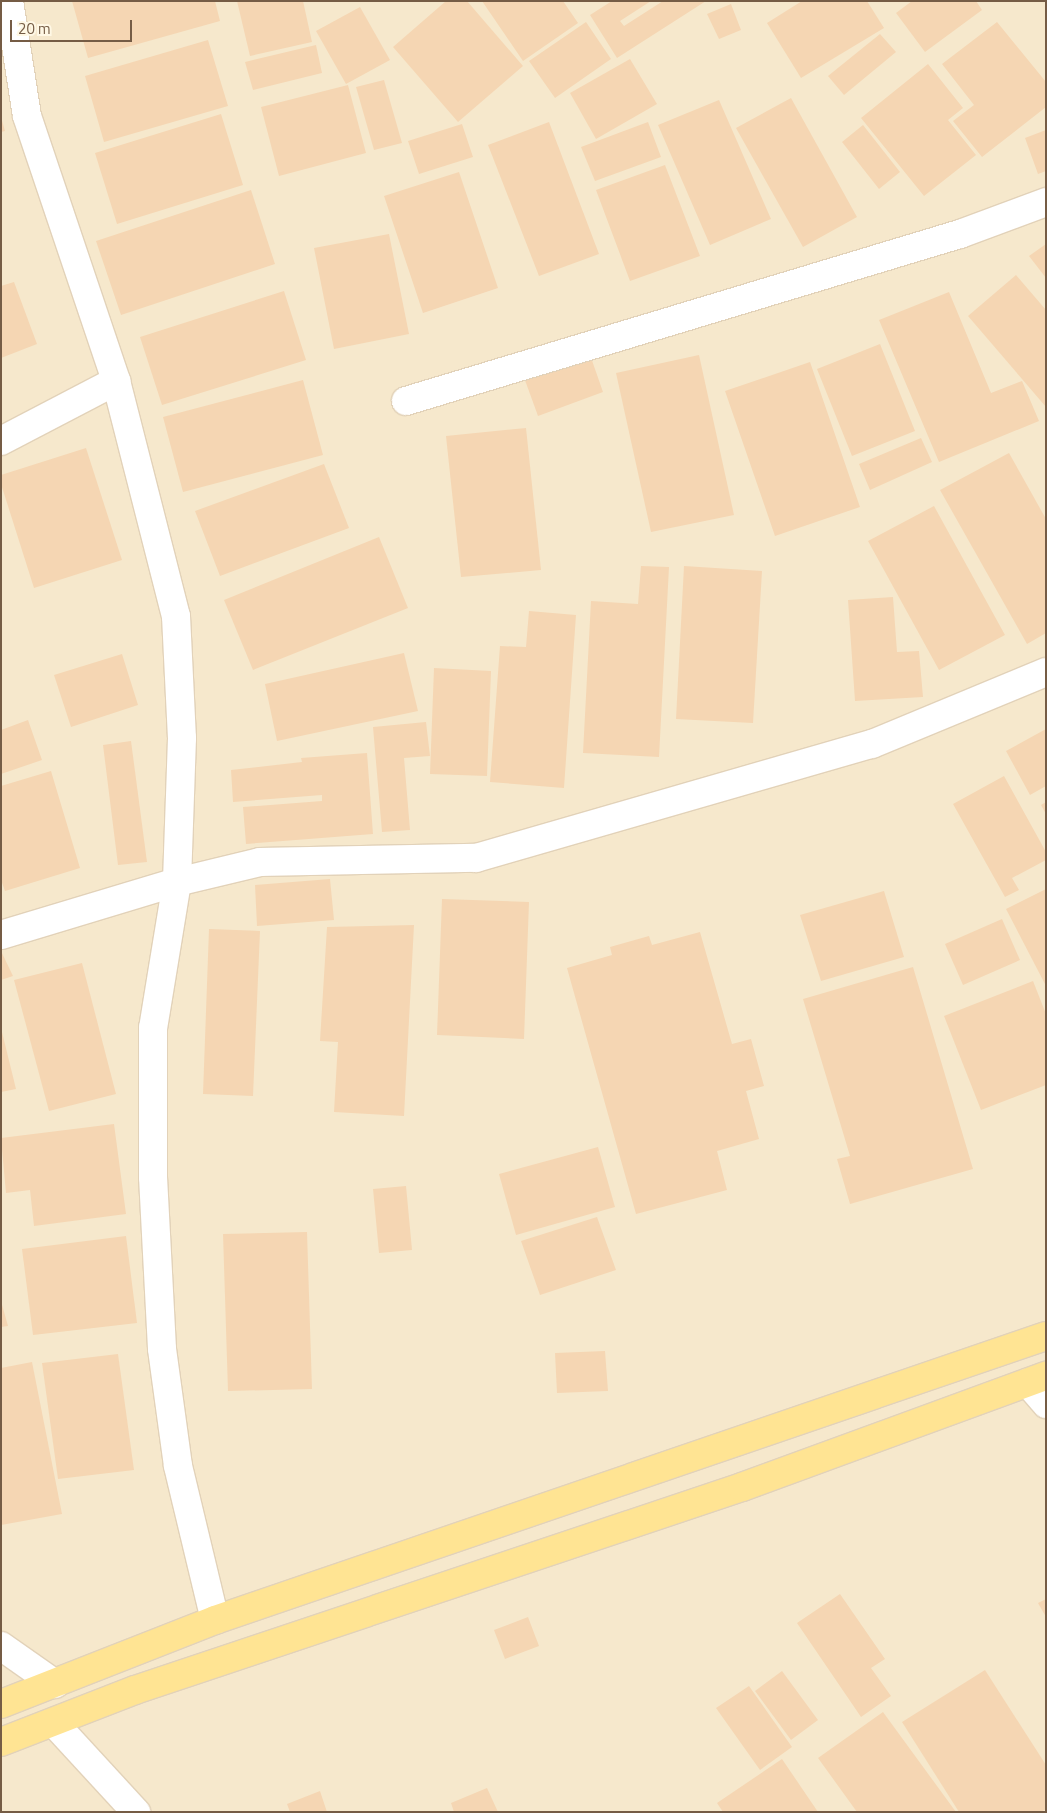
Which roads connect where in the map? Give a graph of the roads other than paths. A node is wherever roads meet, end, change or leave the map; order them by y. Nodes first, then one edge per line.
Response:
1 (9, 1) edge
2 (1046, 202) edge
3 (116, 381) junction
4 (406, 401) dead end
5 (1, 441) edge
6 (1046, 672) edge
7 (177, 882) junction
8 (1, 935) edge
9 (1046, 1336) edge
10 (1037, 1380) edge
11 (1046, 1404) edge
12 (215, 1620) junction
13 (1, 1646) edge
14 (55, 1684) junction
15 (1, 1704) edge
16 (55, 1724) junction
17 (1, 1742) edge
18 (136, 1812) edge

1 - 3 street
2 - 4 street
3 - 5 street
3 - 7 street
6 - 7 street
7 - 8 street
7 - 12 street
9 - 12 main road
10 - 11 street
10 - 16 main road
12 - 14 main road
13 - 14 street
14 - 15 main road
16 - 17 main road
16 - 18 street

